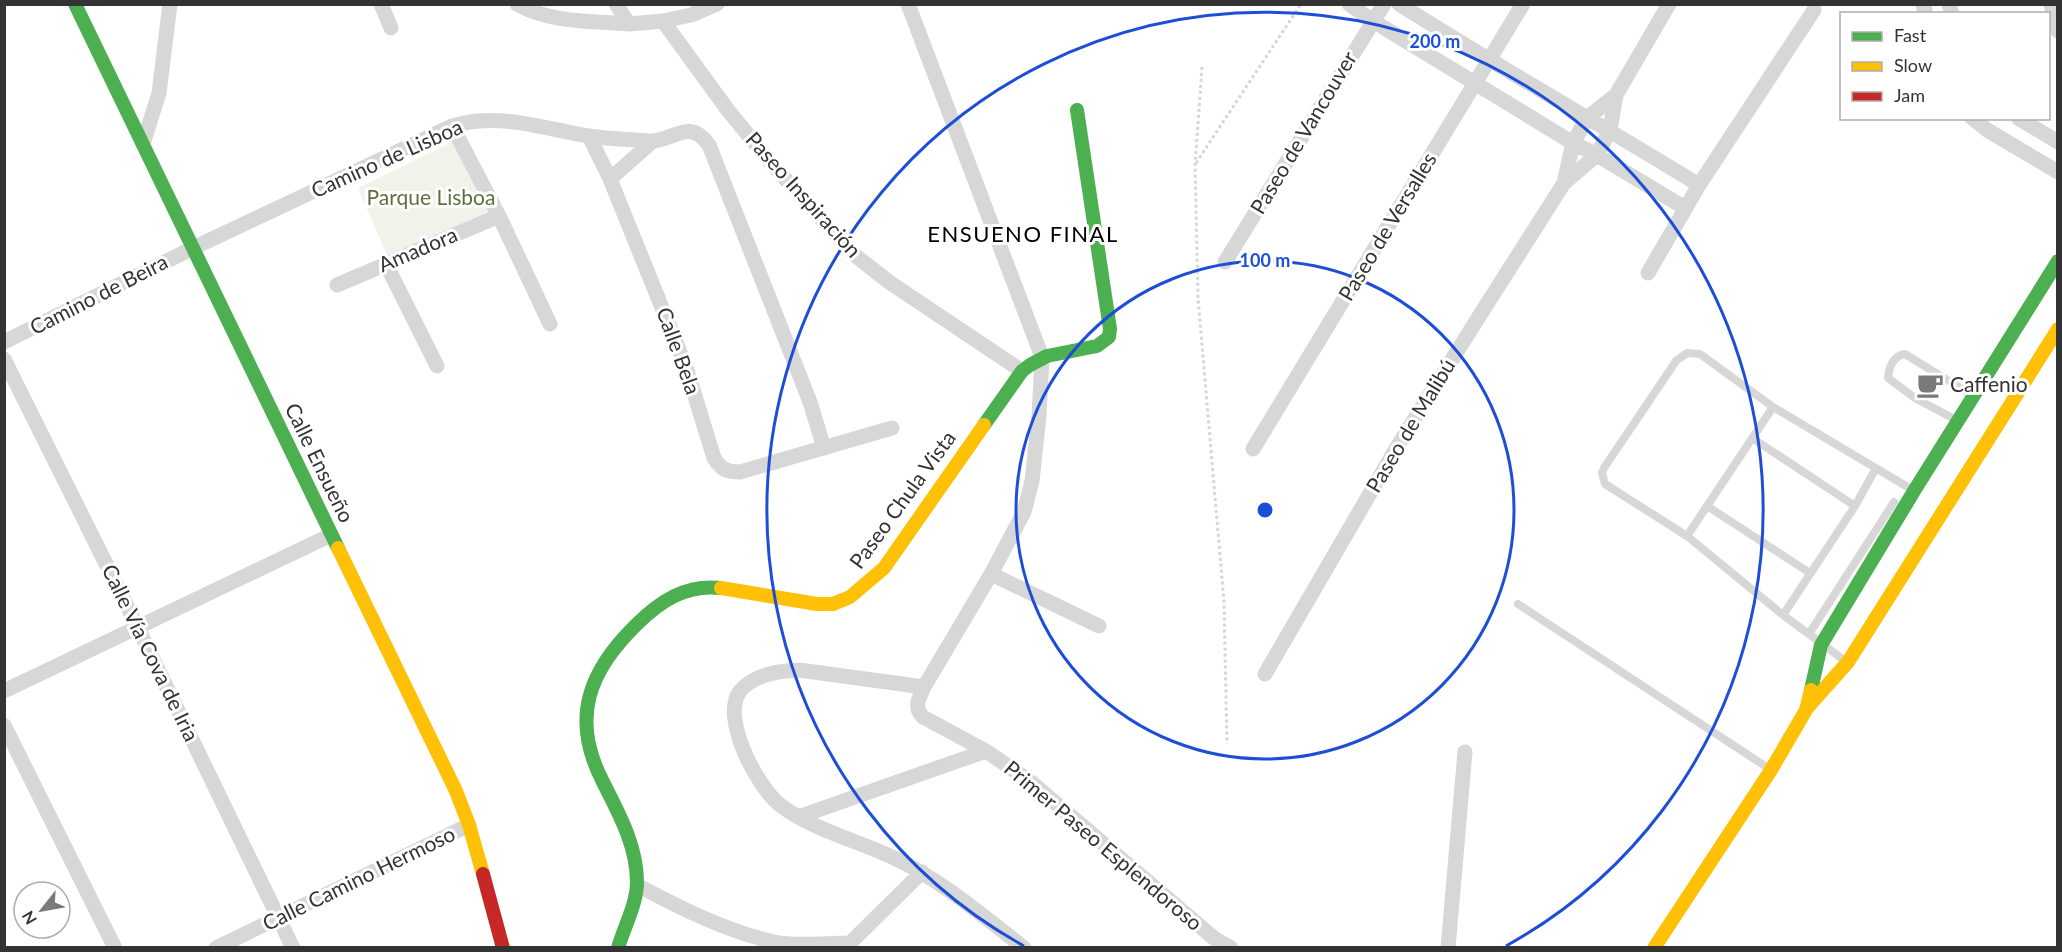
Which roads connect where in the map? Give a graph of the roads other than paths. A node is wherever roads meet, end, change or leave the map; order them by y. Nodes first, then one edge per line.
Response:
1 (75, 4) edge
2 (170, 4) edge
3 (381, 4) edge
4 (517, 4) edge
5 (616, 4) edge
6 (717, 4) edge
7 (908, 4) edge
8 (1349, 4) edge
9 (1384, 4) edge
10 (1399, 4) edge
11 (1523, 4) edge
12 (1669, 4) edge
13 (2051, 4) edge
14 (1814, 10) dead end
15 (663, 21) junction
16 (1373, 21) junction
17 (629, 24) junction
18 (391, 28) dead end
19 (2058, 31) edge
20 (1489, 61) junction
21 (1476, 84) junction
22 (1616, 95) junction
23 (1077, 110) dead end
24 (1587, 118) junction
25 (2021, 120) edge
26 (1990, 124) edge
27 (452, 126) junction
28 (1610, 130) junction
29 (589, 136) junction
30 (653, 141) junction
31 (2058, 142) edge
32 (1573, 143) junction
33 (143, 144) junction
34 (1597, 155) junction
35 (2058, 172) edge
36 (610, 179) junction
37 (1564, 183) junction
38 (1699, 185) junction
39 (1685, 208) junction
40 (499, 216) junction
41 (193, 248) junction
42 (2058, 261) edge
43 (1225, 262) dead end
44 (386, 264) junction
45 (1647, 273) dead end
46 (338, 285) dead end
47 (550, 324) dead end
48 (2058, 329) edge
49 (4, 342) edge
50 (4, 359) edge
51 (1031, 364) junction
52 (437, 366) dead end
53 (1973, 396) junction
54 (1773, 407) junction
55 (1958, 421) junction
56 (892, 428) dead end
57 (1752, 438) junction
58 (824, 448) junction
59 (1252, 449) dead end
60 (1876, 468) junction
61 (1909, 488) junction
62 (1707, 506) junction
63 (1855, 506) junction
64 (331, 535) junction
65 (1687, 536) junction
66 (1810, 573) junction
67 (991, 574) junction
68 (1518, 604) dead end
69 (1783, 615) junction
70 (1099, 626) dead end
71 (138, 628) junction
72 (1809, 634) junction
73 (1821, 645) junction
74 (1848, 663) junction
75 (1265, 674) dead end
76 (924, 687) junction
77 (4, 691) edge
78 (1806, 710) junction
79 (4, 725) edge
80 (986, 751) junction
81 (1465, 752) dead end
82 (1772, 770) junction
83 (798, 818) junction
84 (469, 825) junction
85 (922, 872) junction
86 (637, 885) junction
87 (279, 918) junction
88 (847, 945) edge
89 (115, 948) edge
90 (216, 948) edge
91 (293, 948) edge
92 (503, 948) edge
93 (618, 948) edge
94 (1024, 948) edge
95 (1230, 948) edge
96 (1448, 948) edge
97 (1654, 948) edge

1 - 33 street, Calle Ensueño
2 - 33 street
3 - 18 street
4 - 17 street
5 - 17 street
6 - 15 street
7 - 51 street, Primer Paseo Esplendoroso
8 - 16 street
9 - 16 street, Paseo de Vancouver
10 - 20 street
11 - 20 street, Paseo de Versalles
12 - 22 street, Paseo de Malibú
13 - 19 street
14 - 38 street
15 - 17 street
15 - 51 street, Paseo Inspiración
16 - 21 street
16 - 43 street, Paseo de Vancouver
20 - 21 street, Paseo de Versalles
20 - 24 street
21 - 32 street
21 - 59 street, Paseo de Versalles
22 - 24 street, Paseo de Malibú
22 - 28 street, Paseo de Malibú
23 - 51 street
24 - 28 street
24 - 32 street, Paseo de Malibú
25 - 31 street
26 - 35 street
27 - 29 street, Camino de Lisboa
27 - 40 street
27 - 41 street, Camino de Lisboa
28 - 34 street, Paseo de Malibú
28 - 38 street
29 - 30 street, Camino de Lisboa
29 - 36 street, Calle Bela
30 - 36 street
30 - 58 street, Camino de Lisboa
32 - 34 street
32 - 37 street, Paseo de Malibú
33 - 41 street, Calle Ensueño
34 - 37 street, Paseo de Malibú
34 - 39 street
36 - 58 street, Calle Bela
37 - 75 street, Paseo de Malibú
38 - 39 street
39 - 45 street
40 - 44 street, Amadora
40 - 47 street
41 - 49 street, Camino de Beira
41 - 64 street, Calle Ensueño
42 - 53 street
44 - 46 street, Amadora
44 - 52 street
48 - 74 street
50 - 71 street, Calle Vía Cova de Iria
51 - 67 street, Primer Paseo Esplendoroso
51 - 86 street, Paseo Chula Vista
53 - 55 street
53 - 55 lane
54 - 57 lane
54 - 60 lane
54 - 65 lane
55 - 61 street
56 - 58 street, Calle Bela
57 - 62 lane
57 - 63 lane
60 - 61 lane
60 - 63 lane
61 - 72 lane
61 - 73 street
62 - 65 lane
62 - 66 lane
63 - 66 lane
64 - 71 street
64 - 84 street, Calle Ensueño
65 - 69 lane
66 - 69 lane
67 - 70 street
67 - 76 street, Primer Paseo Esplendoroso
68 - 82 lane
69 - 72 lane
71 - 77 street
71 - 87 street, Calle Vía Cova de Iria
72 - 73 lane
73 - 74 lane
73 - 78 street
74 - 78 street
76 - 80 street, Primer Paseo Esplendoroso
76 - 83 street
78 - 82 street
79 - 89 street
80 - 83 street
80 - 95 street, Primer Paseo Esplendoroso
81 - 96 street
82 - 97 street
83 - 85 street
84 - 87 street, Calle Camino Hermoso
84 - 92 street, Calle Ensueño
85 - 88 street
85 - 94 street
86 - 88 street
86 - 93 street, Paseo Chula Vista
87 - 90 street, Calle Camino Hermoso
87 - 91 street, Calle Vía Cova de Iria

